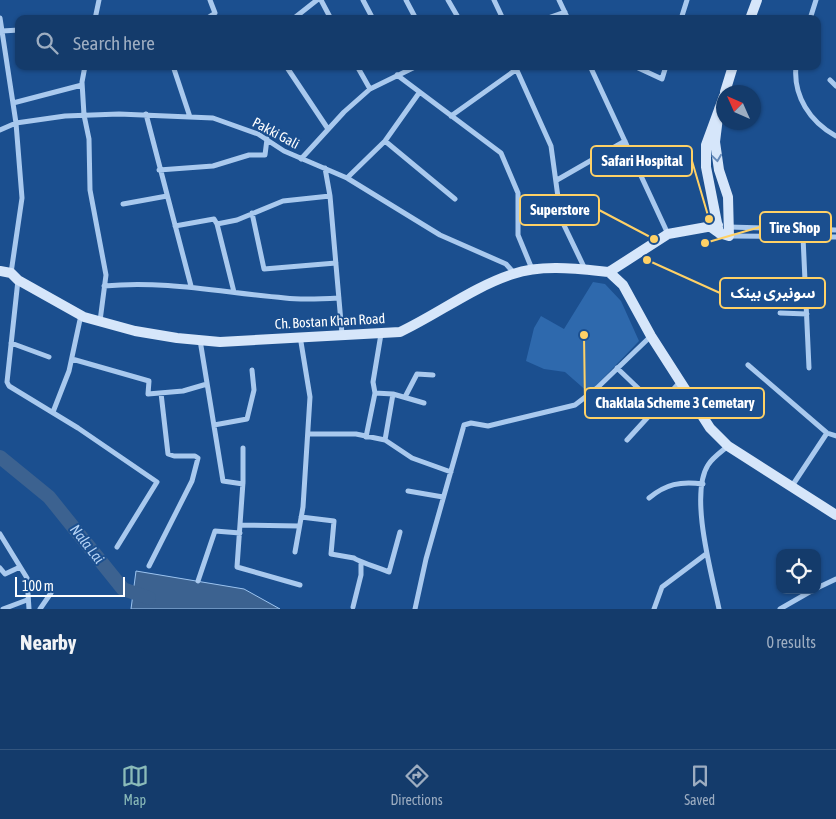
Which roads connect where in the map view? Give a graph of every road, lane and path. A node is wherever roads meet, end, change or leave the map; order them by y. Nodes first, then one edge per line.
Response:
1 (99, 0) edge
2 (210, 0) edge
3 (317, 0) edge
4 (321, 0) edge
5 (363, 0) edge
6 (406, 0) edge
7 (448, 0) edge
8 (494, 0) edge
9 (559, 0) edge
10 (687, 0) edge
11 (757, 0) edge
12 (816, 0) edge
13 (565, 12) junction
14 (96, 15) edge
15 (213, 15) edge
16 (298, 15) edge
17 (329, 15) edge
18 (371, 15) edge
19 (414, 15) edge
20 (457, 15) edge
21 (501, 15) edge
22 (556, 15) edge
23 (566, 15) edge
24 (682, 15) edge
25 (751, 15) edge
26 (811, 15) edge
27 (0, 18) edge
28 (15, 30) edge
29 (2, 31) junction
30 (84, 70) edge
31 (174, 70) edge
32 (289, 70) edge
33 (359, 70) edge
34 (408, 70) edge
35 (513, 70) edge
36 (517, 70) edge
37 (592, 70) edge
38 (643, 70) edge
39 (665, 70) edge
40 (732, 70) edge
41 (796, 70) edge
42 (403, 72) joint
43 (397, 75) junction
44 (830, 80) dead end
45 (82, 85) junction
46 (727, 85) edge
47 (836, 86) edge
48 (370, 89) junction
49 (419, 93) junction
50 (13, 103) junction
51 (146, 114) junction
52 (84, 115) junction
53 (716, 115) edge
54 (190, 116) junction
55 (451, 116) junction
56 (16, 122) junction
57 (328, 129) junction
58 (0, 130) edge
59 (716, 130) edge
60 (836, 136) edge
61 (267, 139) junction
62 (385, 141) junction
63 (625, 141) junction
64 (301, 159) junction
65 (325, 168) junction
66 (159, 170) junction
67 (347, 178) junction
68 (557, 180) junction
69 (167, 196) junction
70 (330, 196) junction
71 (455, 199) dead end
72 (123, 204) dead end
73 (252, 214) junction
74 (217, 224) junction
75 (175, 226) junction
76 (721, 230) junction
77 (836, 230) edge
78 (668, 234) junction
79 (803, 237) junction
80 (836, 237) edge
81 (336, 263) junction
82 (585, 269) junction
83 (532, 270) junction
84 (609, 272) junction
85 (514, 273) junction
86 (9, 274) edge
87 (104, 286) junction
88 (191, 286) junction
89 (234, 292) junction
90 (339, 298) junction
91 (780, 313) dead end
92 (81, 314) junction
93 (807, 314) junction
94 (100, 321) junction
95 (342, 334) junction
96 (381, 334) junction
97 (300, 336) junction
98 (651, 336) junction
99 (200, 340) junction
100 (11, 343) junction
101 (49, 357) dead end
102 (72, 359) junction
103 (748, 366) dead end
104 (617, 368) junction
105 (809, 368) dead end
106 (252, 370) dead end
107 (433, 375) dead end
108 (680, 382) junction
109 (207, 384) junction
110 (161, 393) junction
111 (375, 393) junction
112 (393, 394) junction
113 (405, 398) junction
114 (424, 402) dead end
115 (53, 412) junction
116 (624, 412) dead end
117 (214, 425) junction
118 (827, 433) junction
119 (308, 434) junction
120 (836, 436) edge
121 (366, 437) junction
122 (384, 440) junction
123 (627, 440) dead end
124 (728, 446) junction
125 (243, 448) dead end
126 (450, 472) junction
127 (243, 484) junction
128 (702, 484) junction
129 (791, 487) junction
130 (408, 491) dead end
131 (444, 497) junction
132 (649, 498) dead end
133 (836, 515) edge
134 (301, 517) junction
135 (241, 525) junction
136 (300, 526) junction
137 (400, 532) dead end
138 (240, 533) junction
139 (0, 534) edge
140 (116, 547) dead end
141 (295, 552) dead end
142 (706, 554) junction
143 (360, 562) junction
144 (20, 566) junction
145 (149, 566) dead end
146 (0, 568) edge
147 (836, 579) edge
148 (198, 581) dead end
149 (300, 585) dead end
150 (821, 586) edge
151 (51, 593) dead end
152 (806, 594) edge
153 (27, 600) junction
154 (353, 608) dead end
155 (3, 609) edge
156 (29, 609) edge
157 (40, 609) edge
158 (415, 609) edge
159 (654, 609) edge
160 (718, 609) edge
161 (780, 609) edge

1 - 14 street
2 - 15 street
3 - 16 street
4 - 17 street
5 - 18 street
6 - 19 street
7 - 20 street
8 - 21 street
9 - 13 street
10 - 24 street
11 - 25 main road
12 - 26 street
13 - 22 street
13 - 23 street
27 - 29 street
28 - 29 street
29 - 50 street
30 - 45 street
31 - 54 street
32 - 57 street
33 - 48 street
34 - 42 street
35 - 55 street
36 - 68 street
37 - 63 street
38 - 39 street
40 - 46 main road
41 - 60 street
42 - 43 street
43 - 48 street
43 - 49 street
44 - 47 street
45 - 50 street
45 - 52 street
48 - 57 street
49 - 55 street
49 - 62 street
50 - 56 street
51 - 52 street, Pakki Gali
51 - 54 street, Pakki Gali
51 - 66 street
52 - 56 street, Pakki Gali
52 - 87 street
53 - 76 main road
54 - 61 street, Pakki Gali
55 - 83 street
56 - 58 street, Pakki Gali
56 - 86 street
57 - 64 street
59 -> 76 main road
61 - 64 street, Pakki Gali
61 - 66 street
62 - 67 street
62 - 71 street
63 - 68 street
63 - 78 street
64 - 65 street, Pakki Gali
65 - 67 street, Pakki Gali
65 - 70 street
66 - 69 street
67 - 85 street, Pakki Gali
68 - 82 street
69 - 72 street
69 - 75 street
70 - 73 street
70 - 81 street
73 - 74 street
73 - 81 street
74 - 75 street
74 - 89 street
75 - 88 street
76 - 77 street
76 - 78 main road
76 - 79 street
78 - 84 main road
79 - 80 street
79 - 93 street
81 - 90 street
82 - 83 main road, Ch. Bostan Khan Road
82 - 84 main road, Ch. Bostan Khan Road
83 - 85 main road, Ch. Bostan Khan Road
84 - 98 main road
85 - 96 main road, Ch. Bostan Khan Road
86 - 92 main road, Ch. Bostan Khan Road
86 - 100 street
87 - 88 street
87 - 94 street
88 - 89 street
89 - 90 street
90 - 95 street
91 - 93 street
92 - 94 main road, Ch. Bostan Khan Road
92 - 102 street
93 - 105 street
94 - 99 main road, Ch. Bostan Khan Road
95 - 96 main road, Ch. Bostan Khan Road
95 - 97 main road, Ch. Bostan Khan Road
96 - 111 street
97 - 99 main road, Ch. Bostan Khan Road
97 - 119 street
98 - 104 street
98 - 108 main road
99 - 109 street
100 - 101 street
100 - 115 street
102 - 110 street
102 - 115 street
103 - 118 street
104 - 116 street
104 - 126 street
106 - 117 street
107 - 113 street
108 - 123 street
108 - 124 main road
109 - 110 street
109 - 117 street
110 - 145 street
111 - 112 street
111 - 121 street
112 - 113 street
112 - 122 street
113 - 114 street
115 - 140 street
117 - 127 street
118 - 120 street
118 - 129 street
119 - 121 street
119 - 134 street
121 - 122 street
122 - 126 street
124 - 128 street
124 - 129 main road
125 - 127 street
126 - 131 street
127 - 135 street
128 - 132 street
128 - 142 street
129 - 133 main road
130 - 131 street
131 - 158 street
134 - 136 street
134 - 143 street
135 - 136 street
135 - 138 street
136 - 141 street
137 - 143 street
138 - 148 street
138 - 149 street
139 - 144 street
142 - 159 street
142 - 160 street
143 - 154 street
144 - 146 street
144 - 153 street
147 - 150 street
151 - 157 street
152 - 161 street
153 - 155 street
153 - 156 street

